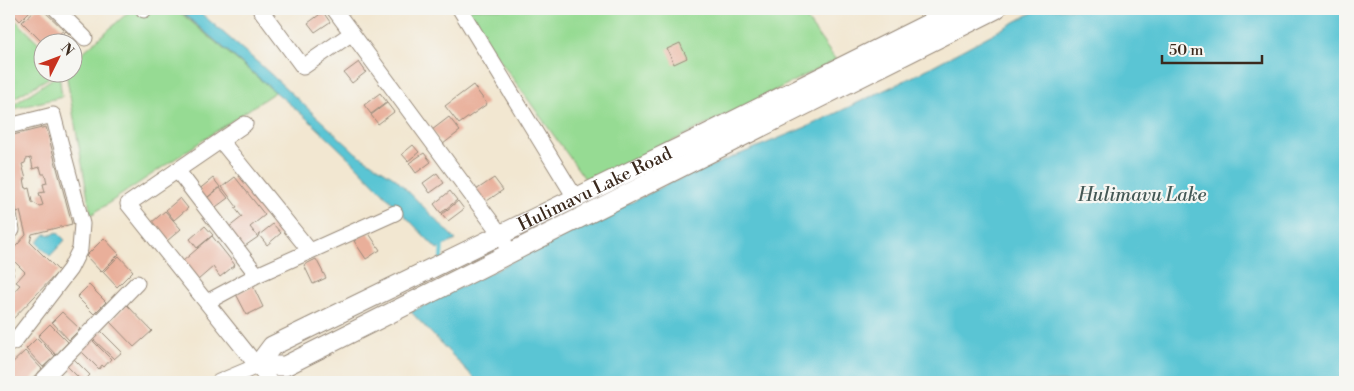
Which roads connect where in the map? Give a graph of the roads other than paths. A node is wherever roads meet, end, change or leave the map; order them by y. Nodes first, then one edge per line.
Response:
1 (56, 9) edge
2 (260, 9) edge
3 (334, 9) edge
4 (460, 9) edge
5 (958, 9) edge
6 (996, 9) edge
7 (352, 33) junction
8 (86, 38) dead end
9 (245, 124) dead end
10 (9, 126) edge
11 (68, 137) dead end
12 (221, 141) junction
13 (177, 170) junction
14 (576, 199) junction
15 (395, 213) dead end
16 (9, 214) edge
17 (82, 224) junction
18 (9, 234) edge
19 (501, 235) junction
20 (310, 251) junction
21 (509, 252) junction
22 (257, 275) junction
23 (137, 283) dead end
24 (207, 302) junction
25 (9, 341) edge
26 (257, 366) junction
27 (40, 382) edge
28 (219, 382) edge
29 (270, 382) edge

1 - 8 street
2 - 7 street
3 - 7 street
4 - 14 street
5 - 14 main road, Hulimavu Lake Road
6 - 21 main road, Hulimavu Lake Road
7 - 19 street
9 - 12 street
10 - 17 street
11 - 17 street
12 - 13 street
12 - 20 street
13 - 22 street
13 - 24 street
14 - 19 main road, Hulimavu Lake Road
15 - 20 street
16 - 18 street
17 - 25 street
19 - 21 street
19 - 26 main road, Hulimavu Lake Road
20 - 22 street
21 - 26 main road, Hulimavu Lake Road
22 - 24 street
23 - 27 street
24 - 26 street
26 - 28 street
26 - 29 street

